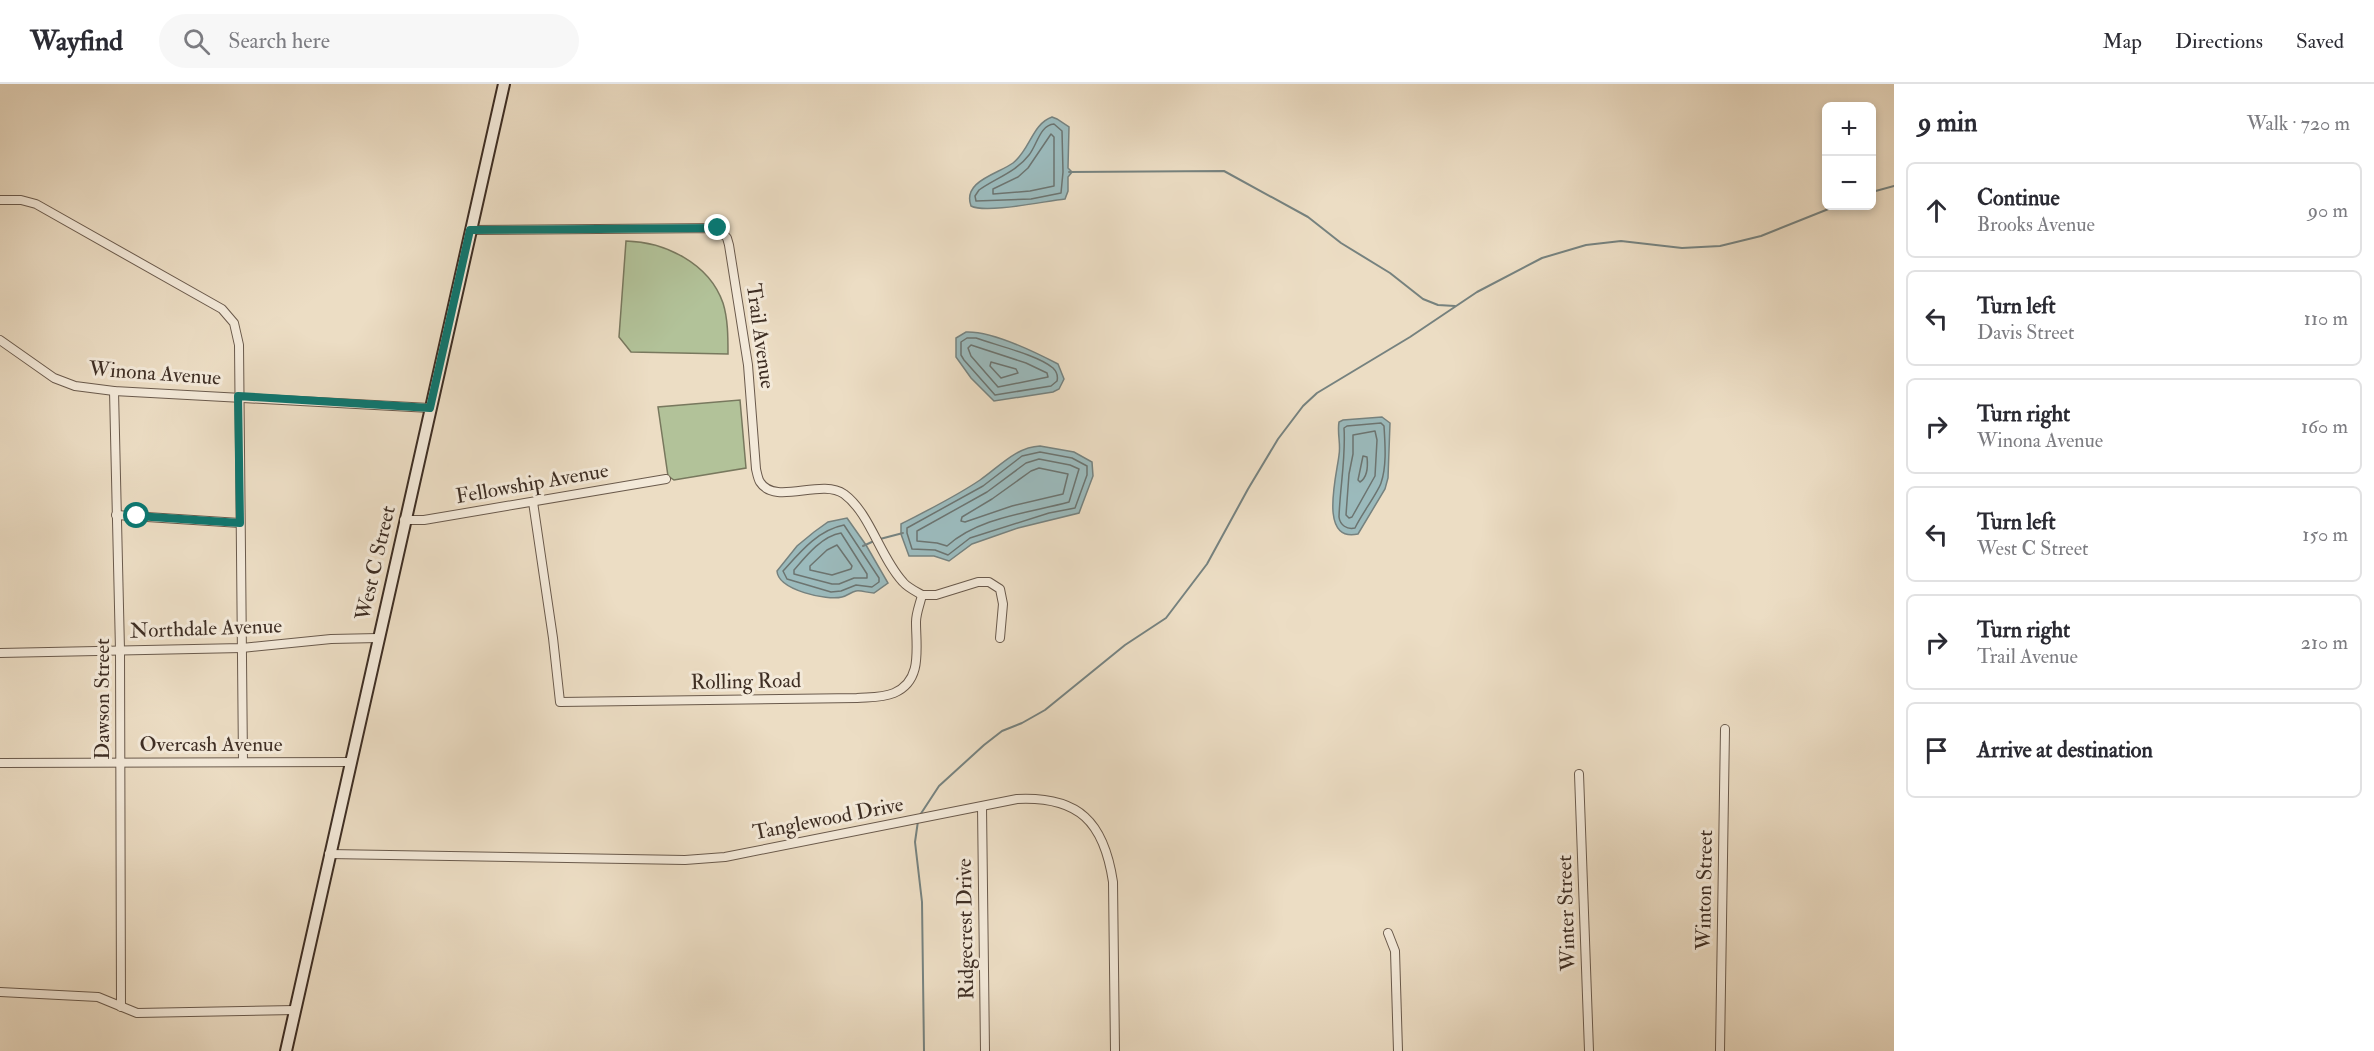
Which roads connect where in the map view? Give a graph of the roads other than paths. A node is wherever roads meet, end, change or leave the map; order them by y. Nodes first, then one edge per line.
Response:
1 (504, 84) edge
2 (0, 200) edge
3 (470, 230) junction
4 (0, 340) edge
5 (114, 391) junction
6 (238, 396) junction
7 (430, 408) junction
8 (666, 478) dead end
9 (533, 502) junction
10 (116, 515) junction
11 (404, 520) junction
12 (240, 523) junction
13 (922, 595) junction
14 (378, 638) junction
15 (1000, 638) dead end
16 (242, 648) junction
17 (120, 650) junction
18 (0, 653) edge
19 (1725, 729) dead end
20 (243, 762) junction
21 (350, 762) junction
22 (0, 763) edge
23 (120, 763) junction
24 (1578, 774) dead end
25 (982, 807) junction
26 (329, 854) junction
27 (1388, 933) dead end
28 (0, 992) edge
29 (121, 1006) junction
30 (295, 1010) junction
31 (286, 1051) edge
32 (984, 1051) edge
33 (1115, 1051) edge
34 (1398, 1051) edge
35 (1589, 1051) edge
36 (1720, 1051) edge

1 - 3 main road, West C Street
2 - 6 street
3 - 7 main road, West C Street
3 - 13 street, Trail Avenue
4 - 5 street, Winona Avenue
5 - 6 street, Winona Avenue
5 - 10 street, Dawson Street
6 - 7 street, Winona Avenue
6 - 12 street
7 - 11 main road, West C Street
8 - 9 street, Fellowship Avenue
9 - 11 street, Fellowship Avenue
9 - 13 street, Rolling Road
10 - 12 street
10 - 17 street, Dawson Street
11 - 14 main road, West C Street
12 - 16 street
13 - 15 street
14 - 16 street, Northdale Avenue
14 - 21 main road, West C Street
16 - 17 street, Northdale Avenue
16 - 20 street
17 - 18 street, Northdale Avenue
17 - 23 street, Dawson Street
19 - 36 street, Winton Street
20 - 21 street, Overcash Avenue
20 - 23 street, Overcash Avenue
21 - 26 main road, West C Street
22 - 23 street, Overcash Avenue
23 - 29 street, Dawson Street
24 - 35 street, Winter Street
25 - 26 street, Tanglewood Drive
25 - 32 street, Ridgecrest Drive
25 - 33 street, Tanglewood Drive
26 - 30 main road, West C Street
27 - 34 street
28 - 29 street
29 - 30 street
30 - 31 main road, West C Street

